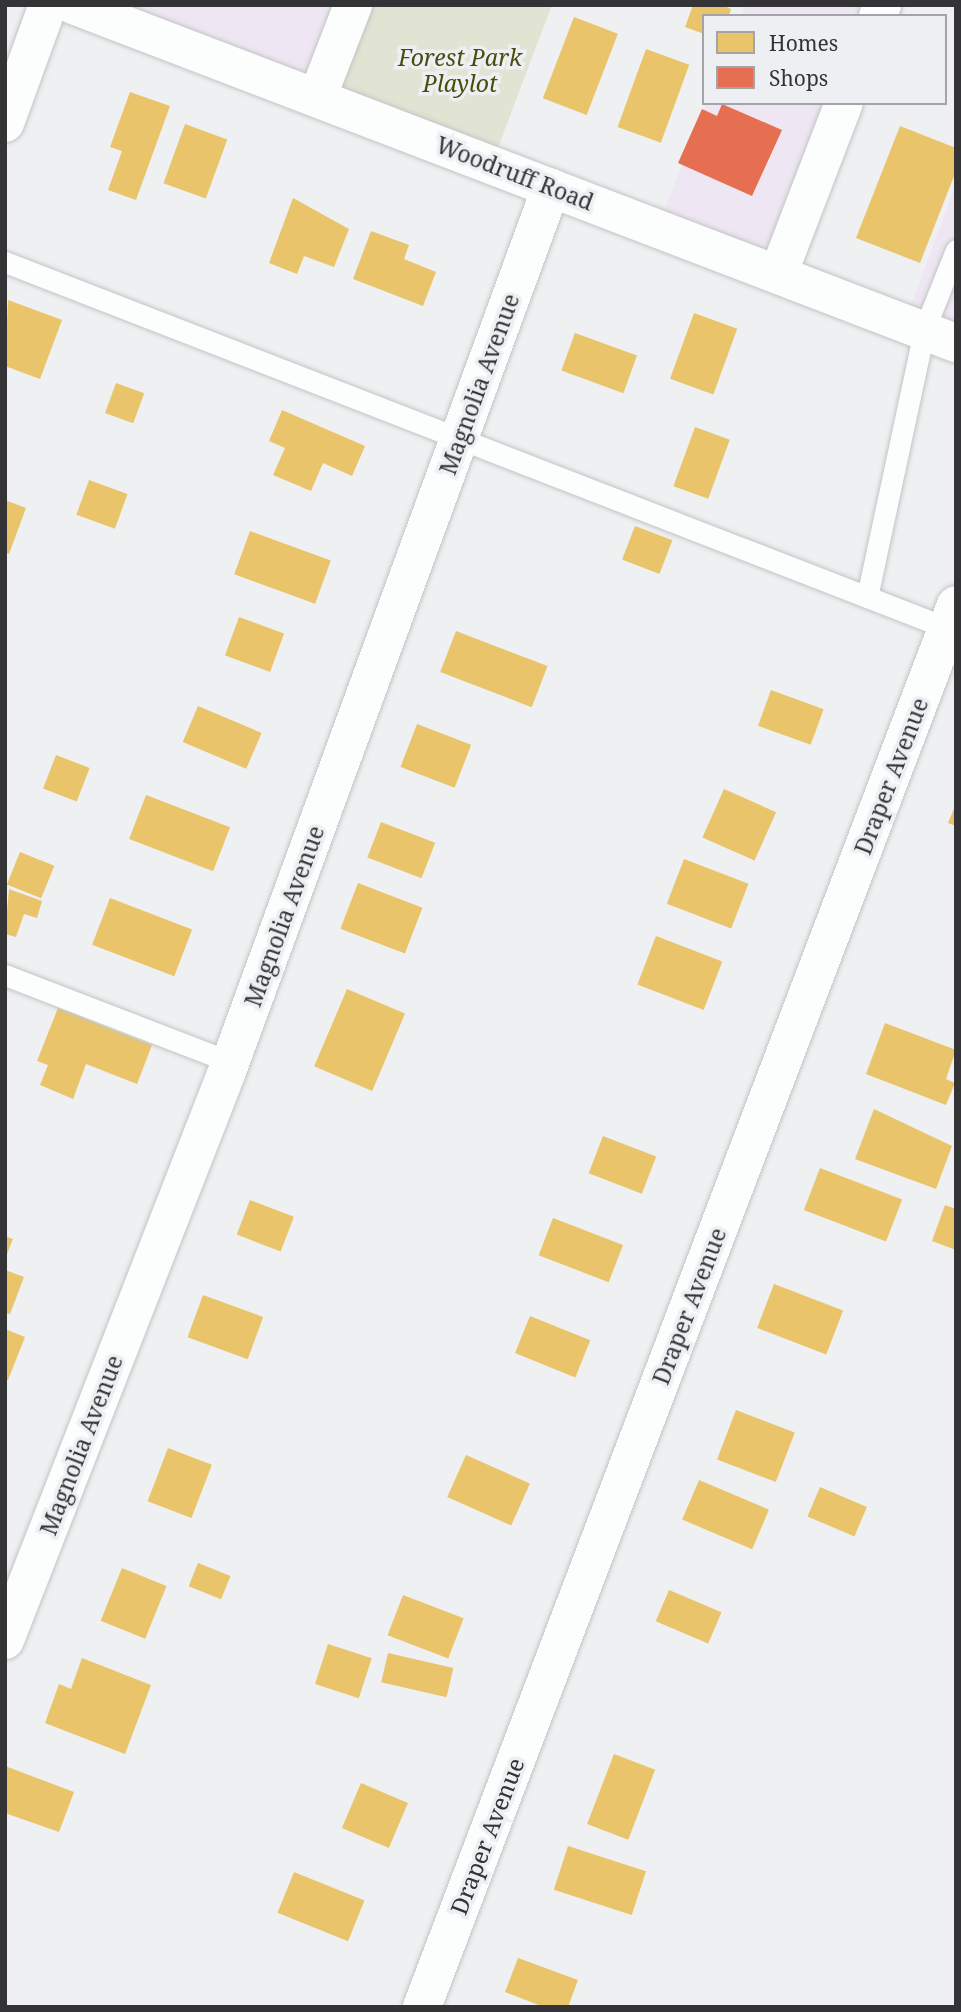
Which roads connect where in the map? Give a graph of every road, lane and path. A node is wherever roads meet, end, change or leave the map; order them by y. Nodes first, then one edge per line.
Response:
1 (48, 5) edge
2 (73, 5) edge
3 (353, 5) edge
4 (317, 98) junction
5 (843, 105) edge
6 (5, 123) edge
7 (551, 188) junction
8 (956, 250) edge
9 (5, 262) edge
10 (779, 272) junction
11 (940, 337) edge
12 (459, 438) junction
13 (867, 597) junction
14 (951, 616) edge
15 (5, 975) edge
16 (230, 1062) junction
17 (5, 1640) edge
18 (422, 2007) edge

1 - 6 street
2 - 4 street, Woodruff Road
3 - 4 street
4 - 7 street, Woodruff Road
5 - 10 street
7 - 10 street, Woodruff Road
7 - 12 street, Magnolia Avenue
8 - 11 lane
9 - 12 lane
10 - 11 street, Woodruff Road
11 - 13 lane
12 - 13 lane
12 - 16 street, Magnolia Avenue
13 - 14 lane
14 - 18 street, Draper Avenue
15 - 16 lane
16 - 17 street, Magnolia Avenue

